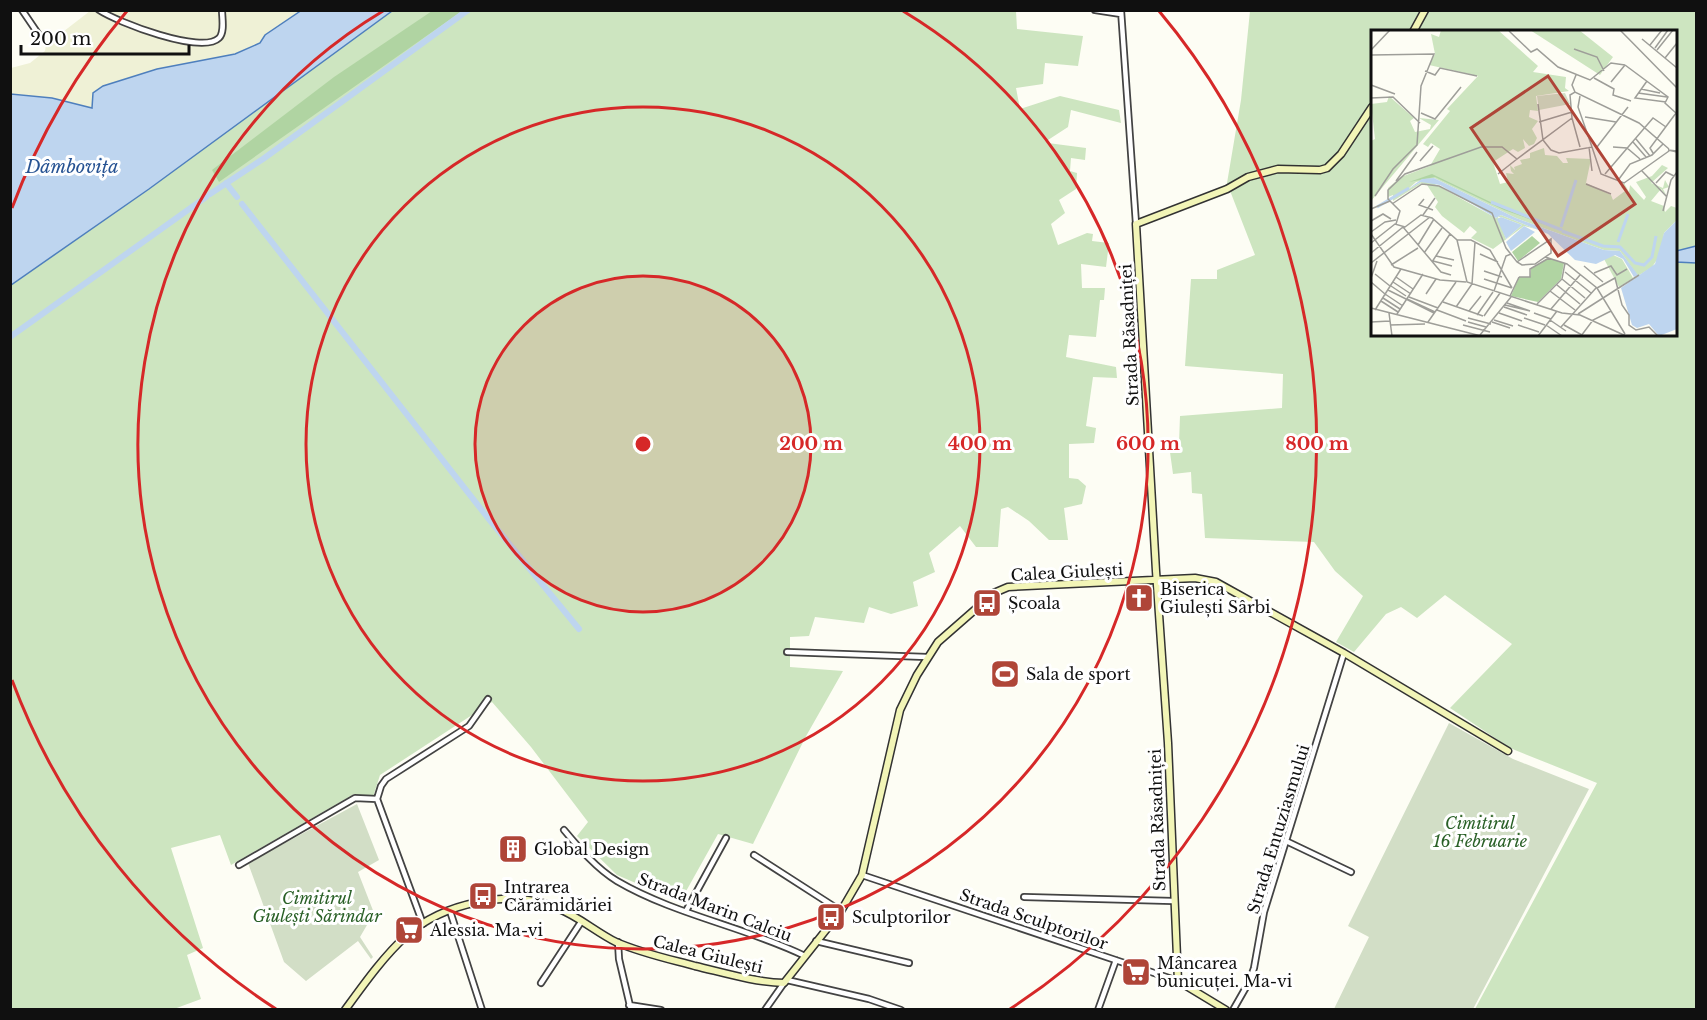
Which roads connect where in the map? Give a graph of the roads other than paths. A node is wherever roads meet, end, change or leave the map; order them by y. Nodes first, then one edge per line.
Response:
1 (22, 10) edge
2 (99, 10) edge
3 (222, 10) edge
4 (1095, 10) edge
5 (1425, 10) edge
6 (1121, 12) edge
7 (1414, 30) edge
8 (39, 34) dead end
9 (1371, 109) edge
10 (1136, 224) junction
11 (1156, 580) junction
12 (787, 652) dead end
13 (1344, 653) junction
14 (927, 657) junction
15 (488, 699) dead end
16 (1508, 751) dead end
17 (377, 799) junction
18 (564, 830) dead end
19 (726, 838) dead end
20 (1286, 841) junction
21 (754, 855) dead end
22 (239, 865) dead end
23 (1351, 872) dead end
24 (862, 875) junction
25 (1024, 897) dead end
26 (1173, 901) junction
27 (450, 911) junction
28 (686, 911) junction
29 (841, 911) junction
30 (581, 922) junction
31 (423, 924) junction
32 (816, 941) junction
33 (618, 942) junction
34 (805, 956) junction
35 (1116, 960) junction
36 (909, 963) dead end
37 (1178, 981) junction
38 (786, 982) junction
39 (541, 983) dead end
40 (882, 1004) junction
41 (630, 1007) edge
42 (345, 1010) edge
43 (482, 1010) edge
44 (661, 1010) edge
45 (765, 1010) edge
46 (876, 1010) edge
47 (901, 1010) edge
48 (1098, 1010) edge
49 (1226, 1010) edge
50 (1233, 1010) edge

1 - 8 street
2 - 3 street
4 - 6 street
5 - 7 main road
6 - 10 street, Strada Răsadniței
9 - 10 main road
10 - 11 main road, Strada Răsadniței
11 - 13 main road, Calea Giulești
11 - 14 main road, Calea Giulești
11 - 26 main road, Strada Răsadniței
12 - 14 street
13 - 16 main road, Calea Giulești
13 - 20 street, Strada Entuziasmului
14 - 24 main road, Calea Giulești
15 - 17 street
17 - 22 street
17 - 31 street
18 - 28 street, Strada Marin Calciu
19 - 28 street
20 - 23 street
20 - 50 street, Strada Entuziasmului
21 - 29 street
24 - 29 main road, Calea Giulești
24 - 35 street, Strada Sculptorilor
25 - 26 street
26 - 37 main road, Strada Răsadniței
27 - 30 main road, Calea Giulești
27 - 31 main road, Calea Giulești
27 - 43 street
28 - 34 street, Strada Marin Calciu
29 - 32 main road, Calea Giulești
30 - 33 main road, Calea Giulești
30 - 39 street
31 - 42 main road, Calea Giulești
32 - 34 main road, Calea Giulești
32 - 36 street
33 - 38 main road, Calea Giulești
33 - 41 street
34 - 38 main road, Calea Giulești
35 - 37 street, Strada Sculptorilor
35 - 48 street
37 - 49 main road, Strada Sculptorilor
38 - 40 street
38 - 45 street
40 - 46 street
40 - 47 street
41 - 44 street

